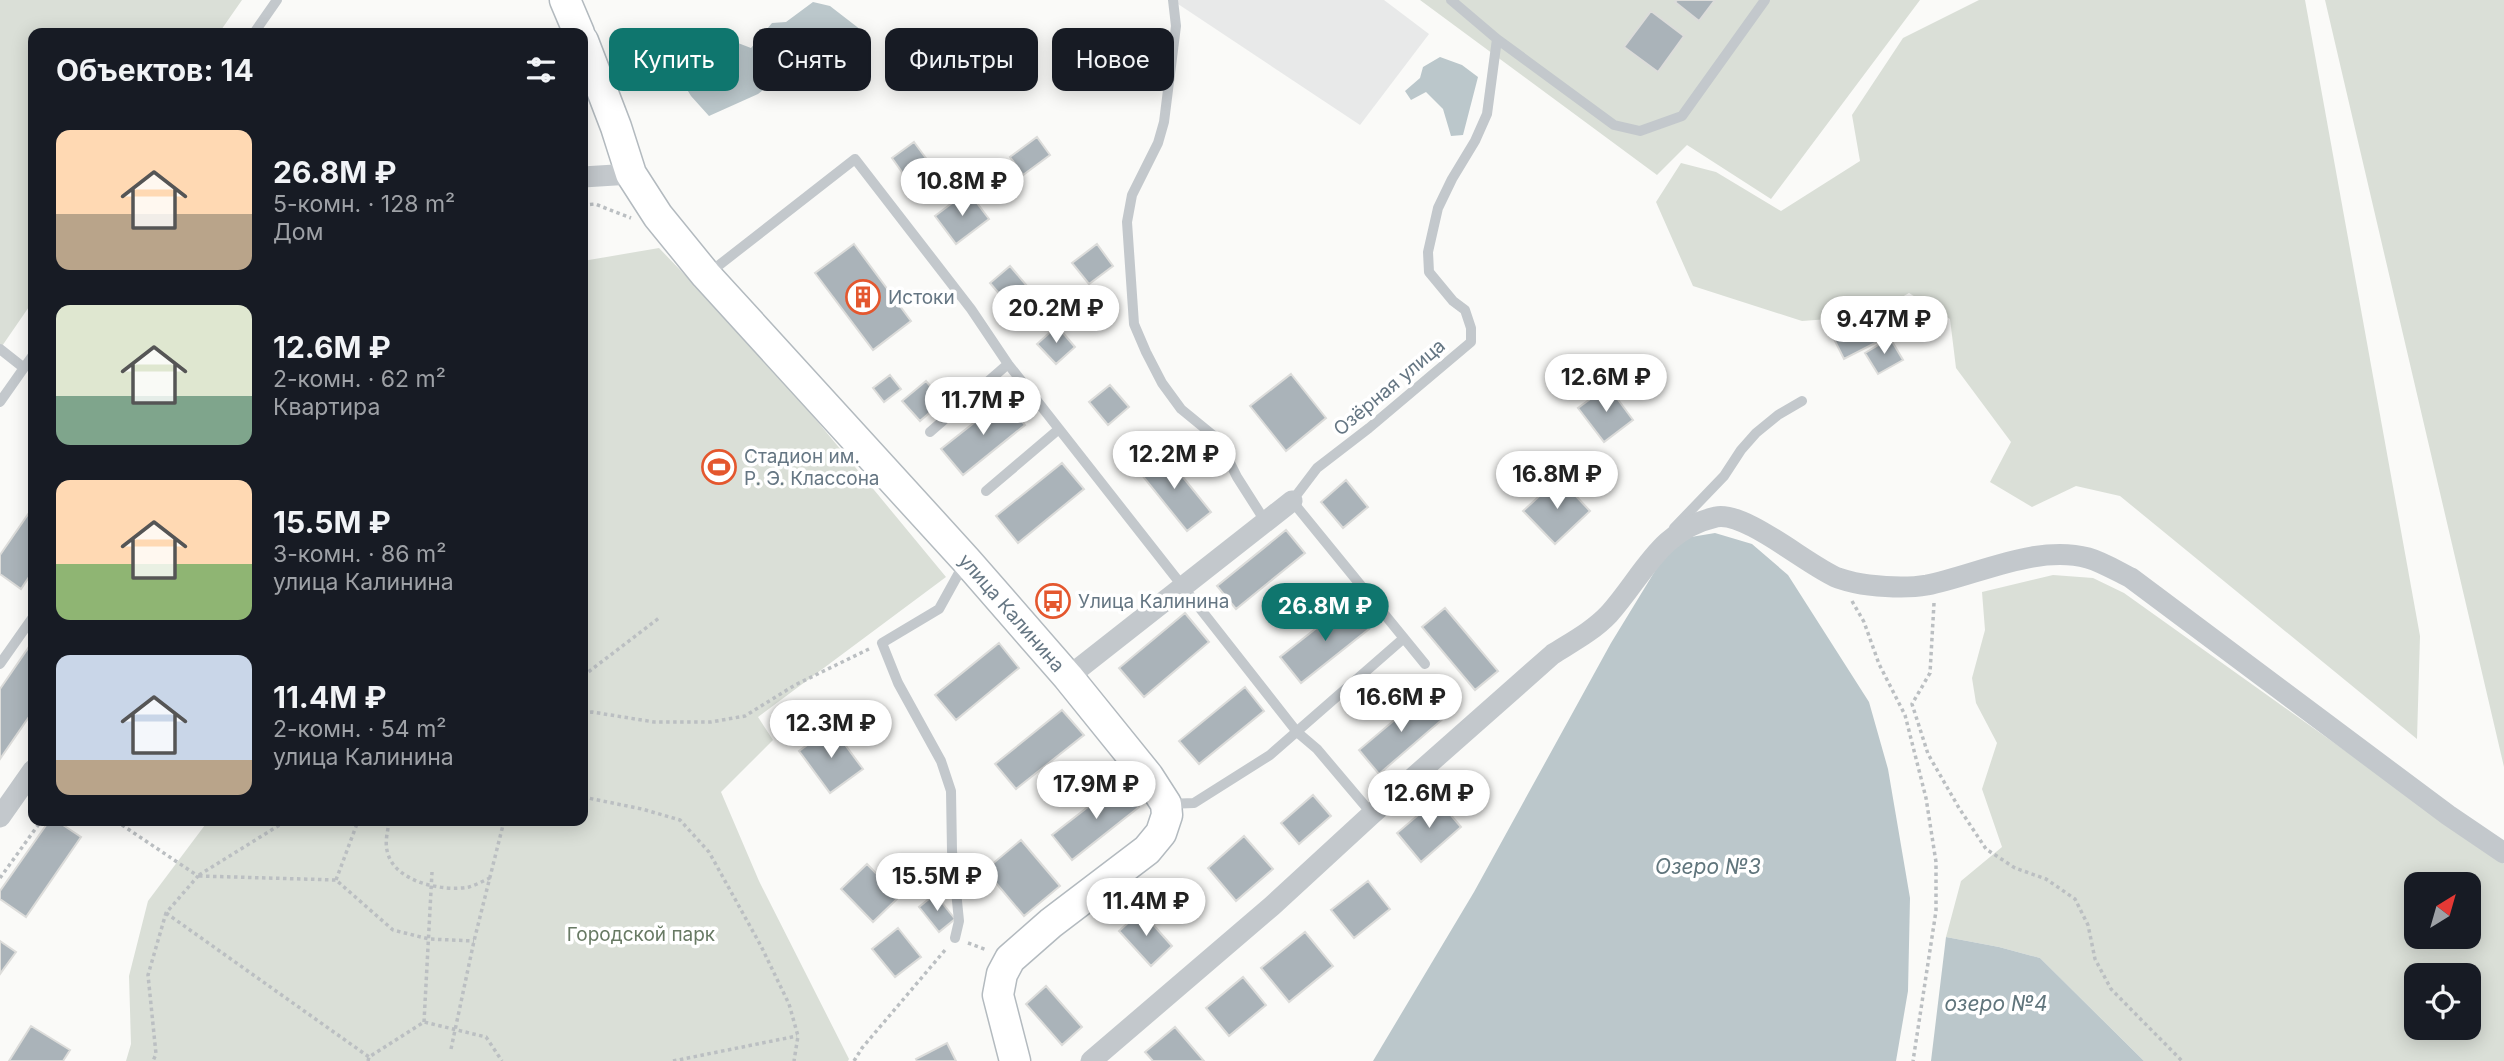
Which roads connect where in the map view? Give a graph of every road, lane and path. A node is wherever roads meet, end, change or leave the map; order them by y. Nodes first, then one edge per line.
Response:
1 (277, 0) edge
2 (565, 0) edge
3 (1173, 0) edge
4 (1451, 0) edge
5 (1765, 0) edge
6 (257, 28) edge
7 (577, 28) edge
8 (1497, 39) junction
9 (588, 54) edge
10 (631, 174) junction
11 (588, 177) edge
12 (706, 275) junction
13 (0, 349) edge
14 (28, 362) edge
15 (1008, 364) junction
16 (24, 368) junction
17 (1802, 401) dead end
18 (0, 402) edge
19 (1059, 429) junction
20 (930, 432) dead end
21 (986, 491) dead end
22 (1292, 501) junction
23 (1265, 521) junction
24 (1662, 546) junction
25 (966, 560) junction
26 (1839, 578) junction
27 (1924, 585) junction
28 (1181, 586) junction
29 (659, 618) dead end
30 (28, 624) edge
31 (1404, 638) junction
32 (882, 643) junction
33 (0, 664) edge
34 (1425, 664) dead end
35 (588, 672) edge
36 (1068, 677) junction
37 (588, 712) edge
38 (1297, 732) junction
39 (28, 776) edge
40 (588, 798) edge
41 (1166, 804) junction
42 (1, 812) edge
43 (1372, 814) junction
44 (37, 826) edge
45 (123, 826) edge
46 (278, 826) edge
47 (356, 826) edge
48 (388, 826) edge
49 (503, 826) edge
50 (2504, 853) edge
51 (432, 872) dead end
52 (198, 876) junction
53 (0, 878) edge
54 (490, 878) junction
55 (336, 880) junction
56 (431, 885) junction
57 (166, 913) junction
58 (955, 938) junction
59 (429, 939) junction
60 (474, 941) junction
61 (1010, 959) junction
62 (424, 1022) junction
63 (456, 1030) junction
64 (798, 1036) junction
65 (451, 1049) dead end
66 (369, 1059) edge
67 (153, 1061) edge
68 (502, 1061) edge
69 (673, 1061) edge
70 (794, 1061) edge
71 (854, 1061) edge
72 (1015, 1061) edge
73 (1091, 1061) edge
74 (1913, 1061) edge
75 (2182, 1061) edge

1 - 6 lane
2 - 7 street
3 - 23 lane
4 - 8 lane
5 - 8 lane
8 - 22 lane, Озёрная улица
9 - 10 street, улица Калинина
10 - 11 street
10 - 12 street, улица Калинина
12 - 15 lane
12 - 25 street, улица Калинина
13 - 16 lane
14 - 16 lane
15 - 19 lane
15 - 20 lane
16 - 18 lane
17 - 24 lane
19 - 21 lane
19 - 28 lane
22 - 23 street
22 - 31 lane
23 - 28 street
24 - 26 street
24 - 43 street
25 - 32 lane
25 - 36 street, улица Калинина
26 - 27 street
26 - 74 path
27 - 50 street
27 - 75 path
28 - 36 street
28 - 38 lane
29 - 35 path
30 - 33 lane
31 - 34 lane
31 - 38 lane
32 - 37 path
32 - 58 lane
36 - 41 street, улица Калинина
38 - 41 lane
38 - 43 lane
39 - 42 street
40 - 64 path
41 - 61 street
43 - 73 street
44 - 53 path
45 - 52 path
46 - 52 path
47 - 55 path
48 - 56 path
49 - 54 path
51 - 56 path
52 - 55 path
52 - 57 path
54 - 56 path
54 - 60 path
55 - 59 path
56 - 59 path
57 - 66 path
57 - 67 path
58 - 61 path
58 - 71 path
59 - 60 path
59 - 62 path
60 - 63 path
61 - 72 street
62 - 63 path
62 - 66 path
63 - 65 path
63 - 68 path
64 - 69 path
64 - 70 path

